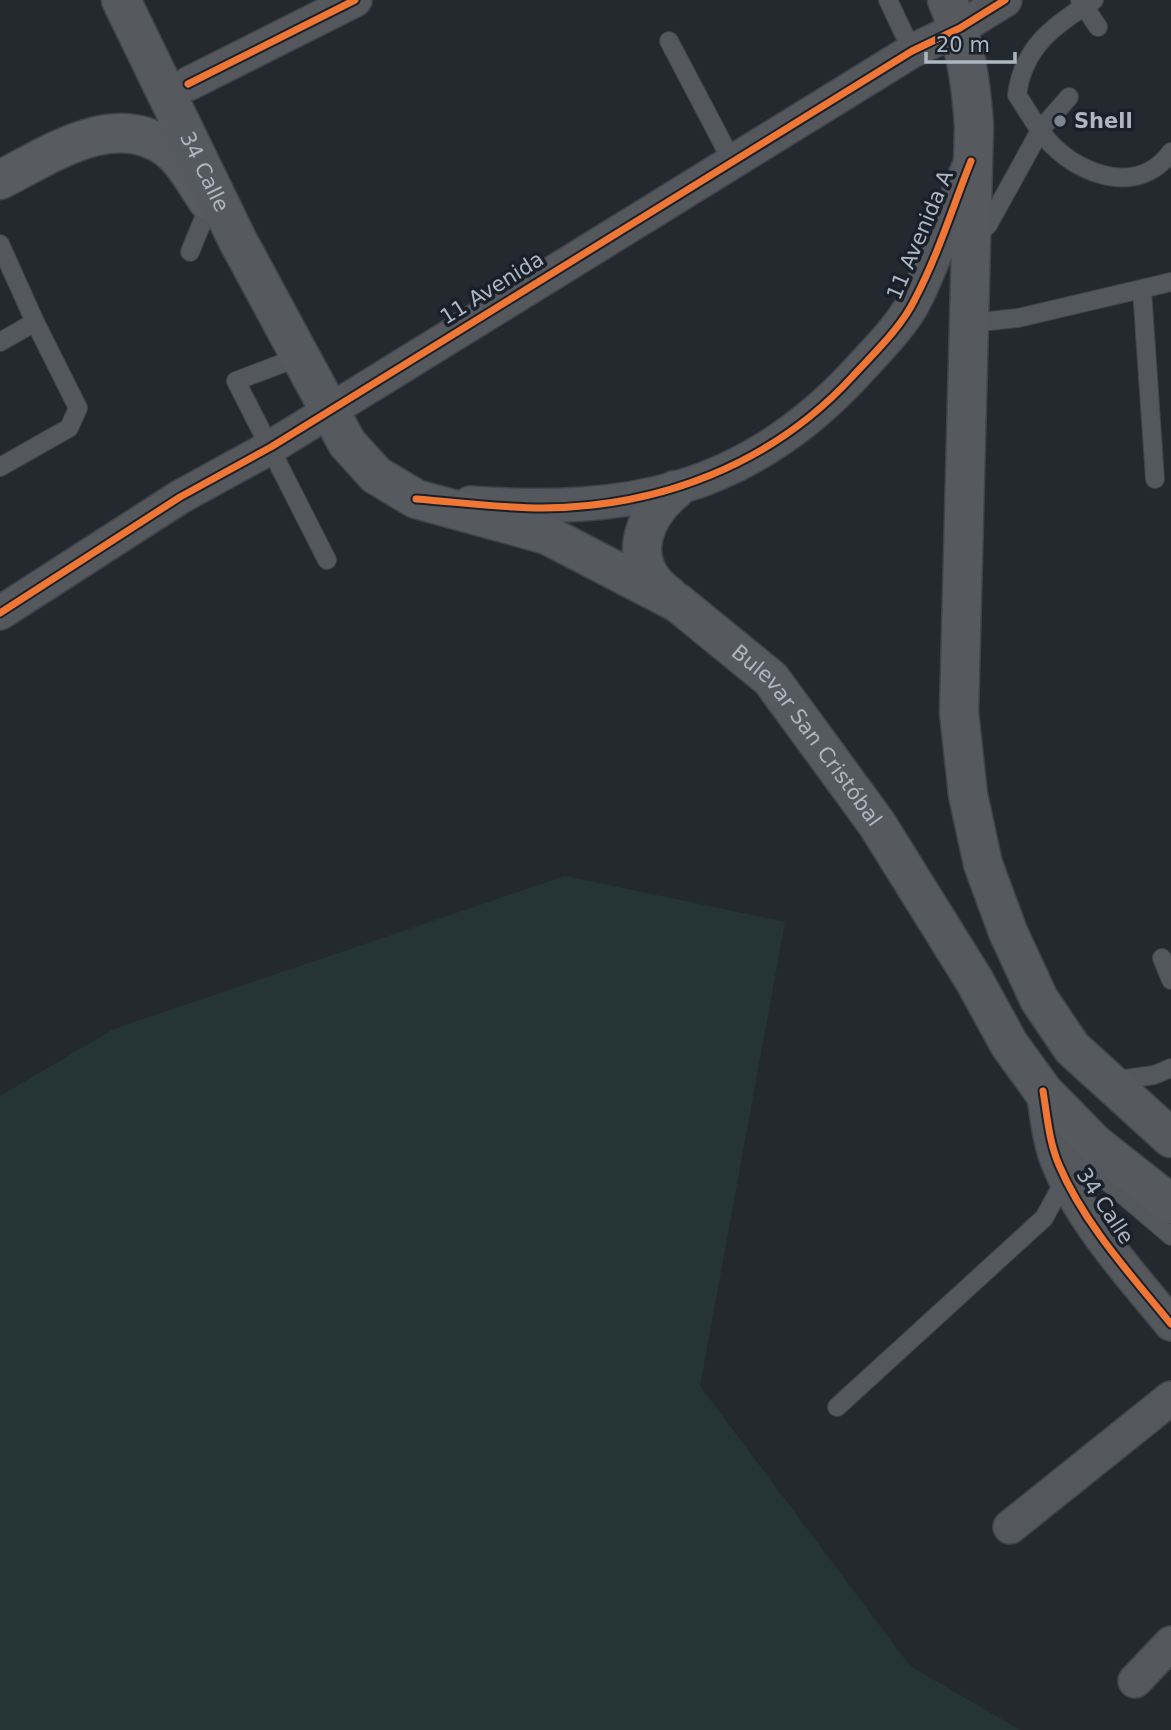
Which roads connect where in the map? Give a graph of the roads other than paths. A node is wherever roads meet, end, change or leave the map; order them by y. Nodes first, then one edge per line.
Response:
1 (121, 0) edge
2 (144, 0) edge
3 (355, 0) edge
4 (888, 0) edge
5 (1005, 0) edge
6 (1086, 2) edge
7 (953, 14) edge
8 (1098, 27) dead end
9 (669, 41) dead end
10 (912, 51) junction
11 (188, 84) junction
12 (1069, 97) dead end
13 (1041, 129) junction
14 (1171, 152) edge
15 (732, 161) junction
16 (971, 161) junction
17 (0, 180) edge
18 (210, 203) junction
19 (973, 240) junction
20 (238, 241) junction
21 (0, 244) edge
22 (190, 252) dead end
23 (1171, 282) edge
24 (1142, 290) junction
25 (35, 322) junction
26 (971, 323) junction
27 (0, 342) edge
28 (295, 349) junction
29 (327, 410) junction
30 (271, 447) junction
31 (0, 467) edge
32 (1155, 479) dead end
33 (675, 490) junction
34 (415, 499) junction
35 (327, 560) dead end
36 (678, 603) junction
37 (0, 613) edge
38 (1162, 958) dead end
39 (1171, 980) edge
40 (1171, 1068) edge
41 (1111, 1081) junction
42 (1043, 1091) junction
43 (1164, 1125) edge
44 (1049, 1133) junction
45 (1066, 1178) junction
46 (1171, 1204) edge
47 (1171, 1236) edge
48 (1171, 1324) edge
49 (1171, 1398) edge
50 (837, 1407) dead end
51 (1010, 1527) dead end
52 (1171, 1643) edge
53 (1135, 1681) dead end

1 - 20 main road, 34 Calle
2 - 11 main road, 34 Calle
3 - 11 street
4 - 10 lane
5 - 7 street, 11 Avenida
6 - 8 lane
6 - 13 lane
7 - 10 street, 11 Avenida
7 - 16 main road
9 - 15 lane
10 - 15 street, 11 Avenida
11 - 28 main road, 34 Calle
12 - 13 lane
13 - 14 lane
13 - 19 lane
15 - 29 street, 11 Avenida
16 - 19 main road
16 - 33 street, 11 Avenida A
17 - 18 main road
18 - 20 main road
18 - 22 lane
19 - 26 main road
20 - 28 main road, 34 Calle
21 - 25 lane
23 - 24 lane
24 - 26 lane
24 - 32 lane
25 - 27 lane
25 - 31 lane
26 - 41 main road
28 - 29 main road, 34 Calle
28 - 30 lane
29 - 30 street, 11 Avenida
29 - 34 main road, Bulevar San Cristóbal
30 - 35 lane
30 - 37 street, 11 Avenida
33 - 34 street, 11 Avenida A
33 - 36 main road
34 - 36 main road, Bulevar San Cristóbal
36 - 42 main road, Bulevar San Cristóbal
38 - 39 lane
40 - 41 lane
41 - 43 main road
42 - 44 street, 34 Calle
42 - 46 main road, Bulevar San Cristóbal
44 - 45 street, 34 Calle
44 - 47 lane
45 - 48 street, 34 Calle
45 - 50 lane
49 - 51 street
52 - 53 street

